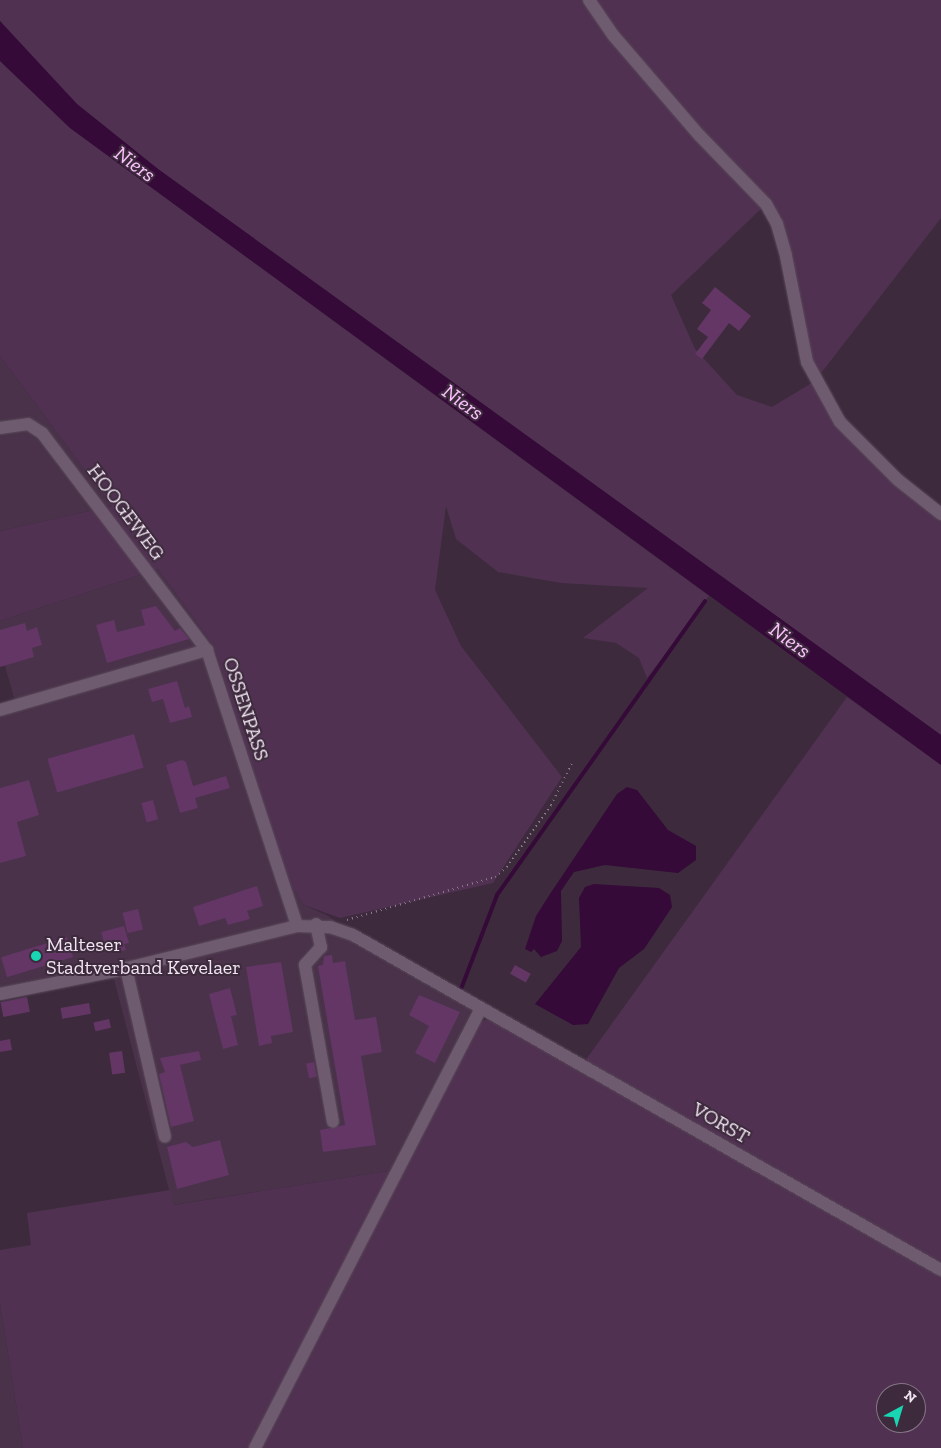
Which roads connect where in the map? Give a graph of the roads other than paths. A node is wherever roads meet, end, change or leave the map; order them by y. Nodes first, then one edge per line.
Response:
1 (589, 0) edge
2 (0, 428) edge
3 (941, 514) edge
4 (207, 650) junction
5 (0, 710) edge
6 (316, 924) junction
7 (297, 926) junction
8 (126, 968) junction
9 (0, 994) edge
10 (482, 1008) junction
11 (333, 1122) dead end
12 (165, 1137) dead end
13 (941, 1270) edge
14 (255, 1448) edge

1 - 3 street
2 - 4 street, HOOGEWEG
4 - 5 street, OSSENPASS
4 - 7 street, OSSENPASS
6 - 7 street
6 - 10 street
6 - 11 street
7 - 8 street
8 - 9 street
8 - 12 street
10 - 13 street, VORST
10 - 14 street

